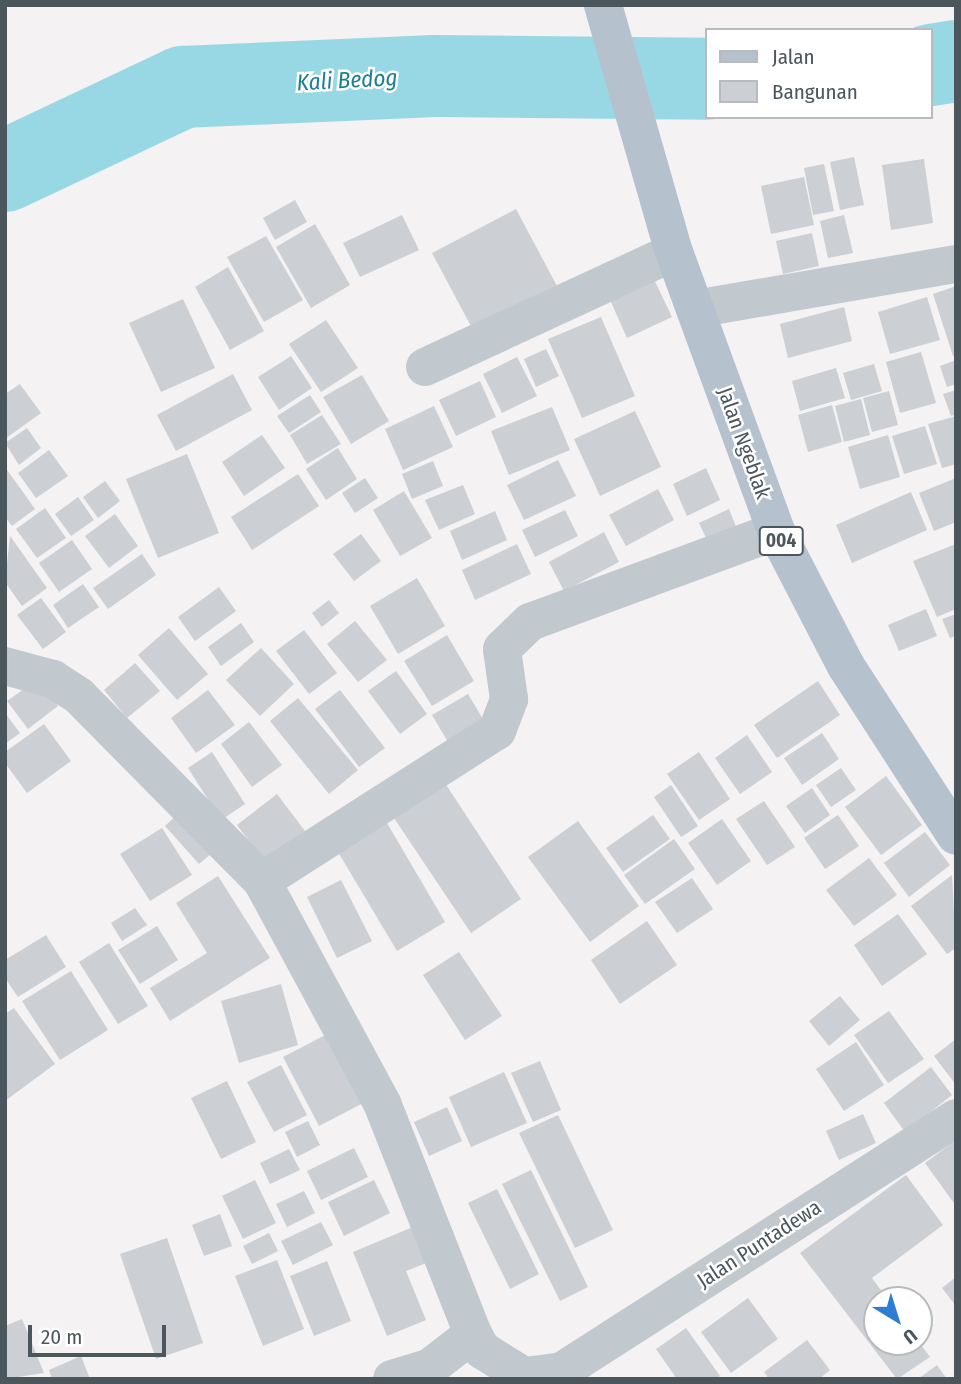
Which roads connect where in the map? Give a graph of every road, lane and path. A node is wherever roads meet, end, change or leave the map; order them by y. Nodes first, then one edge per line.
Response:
1 (605, 9) edge
2 (669, 235) junction
3 (956, 264) edge
4 (695, 309) junction
5 (425, 367) dead end
6 (776, 531) junction
7 (5, 666) edge
8 (956, 836) edge
9 (262, 881) junction
10 (956, 1118) edge
11 (473, 1334) junction
12 (565, 1375) edge
13 (392, 1379) edge

1 - 2 main road, 004
2 - 4 main road, Jalan Ngeblak / 004
2 - 5 street
3 - 4 street
4 - 6 main road, Jalan Ngeblak / 004
6 - 8 main road, Jalan Ngeblak / 004
6 - 9 street
7 - 9 street
9 - 11 street
10 - 12 street, Jalan Puntadewa
11 - 12 street
11 - 13 street

